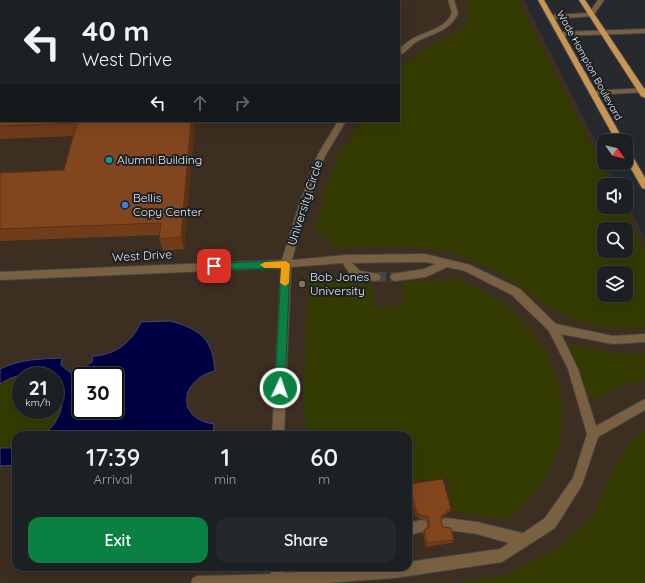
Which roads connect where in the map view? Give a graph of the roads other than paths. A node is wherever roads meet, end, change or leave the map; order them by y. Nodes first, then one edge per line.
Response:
1 (451, 0) edge
2 (541, 0) edge
3 (582, 0) edge
4 (601, 0) edge
5 (591, 14) junction
6 (551, 18) junction
7 (645, 30) edge
8 (602, 32) junction
9 (560, 34) junction
10 (400, 52) edge
11 (644, 92) edge
12 (593, 93) junction
13 (341, 122) edge
14 (616, 134) edge
15 (633, 165) edge
16 (645, 186) edge
17 (346, 259) junction
18 (447, 263) junction
19 (286, 264) junction
20 (0, 276) edge
21 (376, 277) tunnel mouth
22 (394, 277) tunnel mouth
23 (553, 328) junction
24 (645, 338) edge
25 (645, 404) edge
26 (278, 431) edge
27 (593, 434) junction
28 (447, 524) dead end
29 (421, 526) dead end
30 (412, 528) edge
31 (525, 540) junction
32 (412, 568) edge
33 (358, 571) edge
34 (395, 571) edge
35 (278, 577) edge
36 (198, 583) edge

1 - 10 street
2 - 6 main road, Wade Hampton Boulevard
3 - 5 main road
4 - 5 street
5 - 6 street
5 - 8 main road
6 - 9 main road, Wade Hampton Boulevard
7 - 8 street
8 - 9 street
8 - 11 main road
9 - 12 main road, Wade Hampton Boulevard
11 - 12 street
12 - 14 main road, Wade Hampton Boulevard
13 - 19 street, University Circle
15 - 16 main road
17 - 18 street, West Drive
17 - 19 street, West Drive
17 - 21 street
18 - 22 street
18 - 23 street, West Drive
19 - 20 street, West Drive
19 - 26 street, University Circle
23 - 24 street
23 - 27 street
25 - 27 street
27 - 31 street
28 - 31 street
29 - 30 street
31 - 32 street
33 - 34 street
33 - 35 street
35 - 36 street

